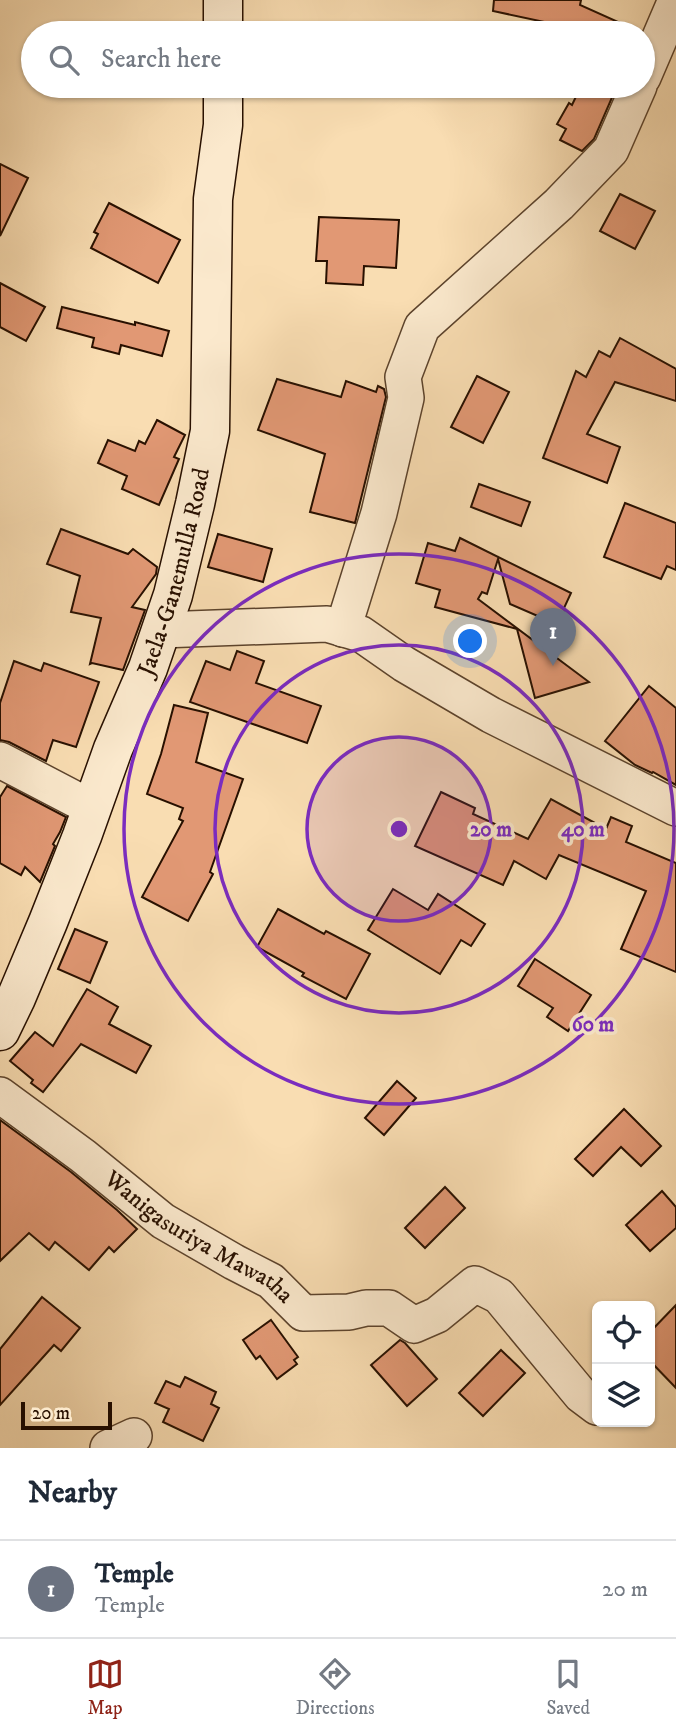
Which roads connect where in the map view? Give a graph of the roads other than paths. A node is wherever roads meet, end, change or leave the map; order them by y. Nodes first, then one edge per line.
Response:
1 (223, 0) edge
2 (676, 0) edge
3 (223, 21) edge
4 (655, 49) edge
5 (223, 98) edge
6 (634, 98) edge
7 (343, 629) junction
8 (161, 630) junction
9 (0, 760) edge
10 (676, 807) edge
11 (92, 808) junction
12 (0, 1031) edge
13 (0, 1095) edge
14 (592, 1403) edge

1 - 3 main road
2 - 4 street
5 - 8 main road, Jaela-Ganemulla Road
6 - 7 street
7 - 8 street
7 - 10 street
8 - 11 main road, Jaela-Ganemulla Road
9 - 11 street
11 - 12 main road, Jaela-Ganemulla Road
13 - 14 street, Wanigasuriya Mawatha

